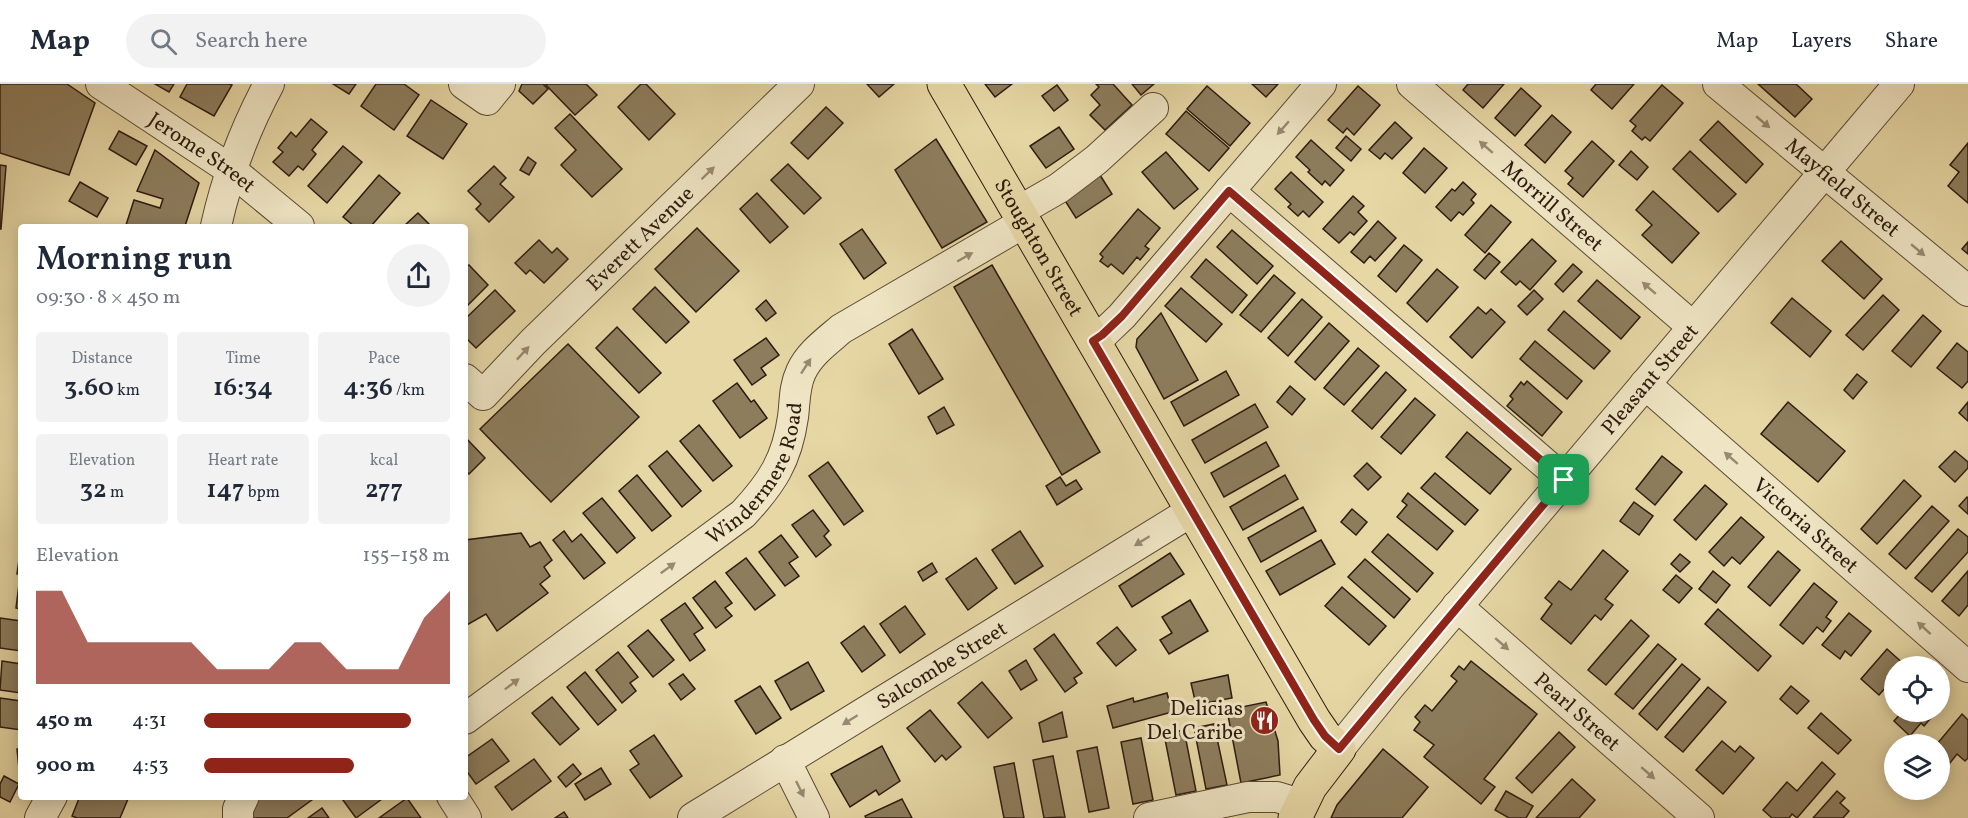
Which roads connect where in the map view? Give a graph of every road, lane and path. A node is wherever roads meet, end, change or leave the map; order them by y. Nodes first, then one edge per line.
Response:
1 (101, 84) edge
2 (269, 84) edge
3 (799, 84) edge
4 (944, 84) edge
5 (1321, 84) edge
6 (1412, 84) edge
7 (1718, 84) edge
8 (1899, 84) edge
9 (1153, 108) dead end
10 (231, 170) junction
11 (1824, 172) junction
12 (1229, 191) junction
13 (1022, 217) junction
14 (217, 224) edge
15 (297, 224) edge
16 (1968, 291) edge
17 (1693, 327) junction
18 (1093, 341) junction
19 (1645, 384) junction
20 (474, 387) edge
21 (1564, 480) junction
22 (1192, 511) junction
23 (1457, 606) junction
24 (1968, 668) edge
25 (468, 717) edge
26 (1339, 749) junction
27 (785, 760) junction
28 (50, 800) edge
29 (242, 800) edge
30 (455, 800) edge
31 (1298, 811) edge
32 (39, 818) edge
33 (238, 818) edge
34 (466, 818) edge
35 (693, 818) edge
36 (814, 818) edge
37 (1149, 818) edge
38 (1699, 818) edge

1 - 10 street, Jerome Street
2 - 10 street
20 -> 3 street, Everett Avenue
4 - 13 main road, Stoughton Street
5 -> 12 street
17 -> 6 street, Morrill Street
7 -> 11 street, Mayfield Street
8 - 11 street, Pleasant Street
9 - 13 street, Windermere Road
10 - 14 street
10 - 15 street, Jerome Street
11 -> 16 street, Mayfield Street
11 - 17 street, Pleasant Street
12 - 18 street
12 - 21 street
13 - 18 main road, Stoughton Street
25 -> 13 street, Windermere Road
17 - 19 street, Pleasant Street
18 - 22 main road, Stoughton Street
19 - 21 street, Pleasant Street
24 -> 19 street, Victoria Street
21 - 23 street, Pleasant Street
22 - 26 main road, Stoughton Street
22 -> 27 street, Salcombe Street
23 - 26 street, Pleasant Street
23 -> 38 street, Pearl Street
26 - 31 main road, Pleasant Street
27 - 35 street, Salcombe Street
27 -> 36 street
28 - 32 street
29 - 33 street
30 - 34 street
31 - 37 street

